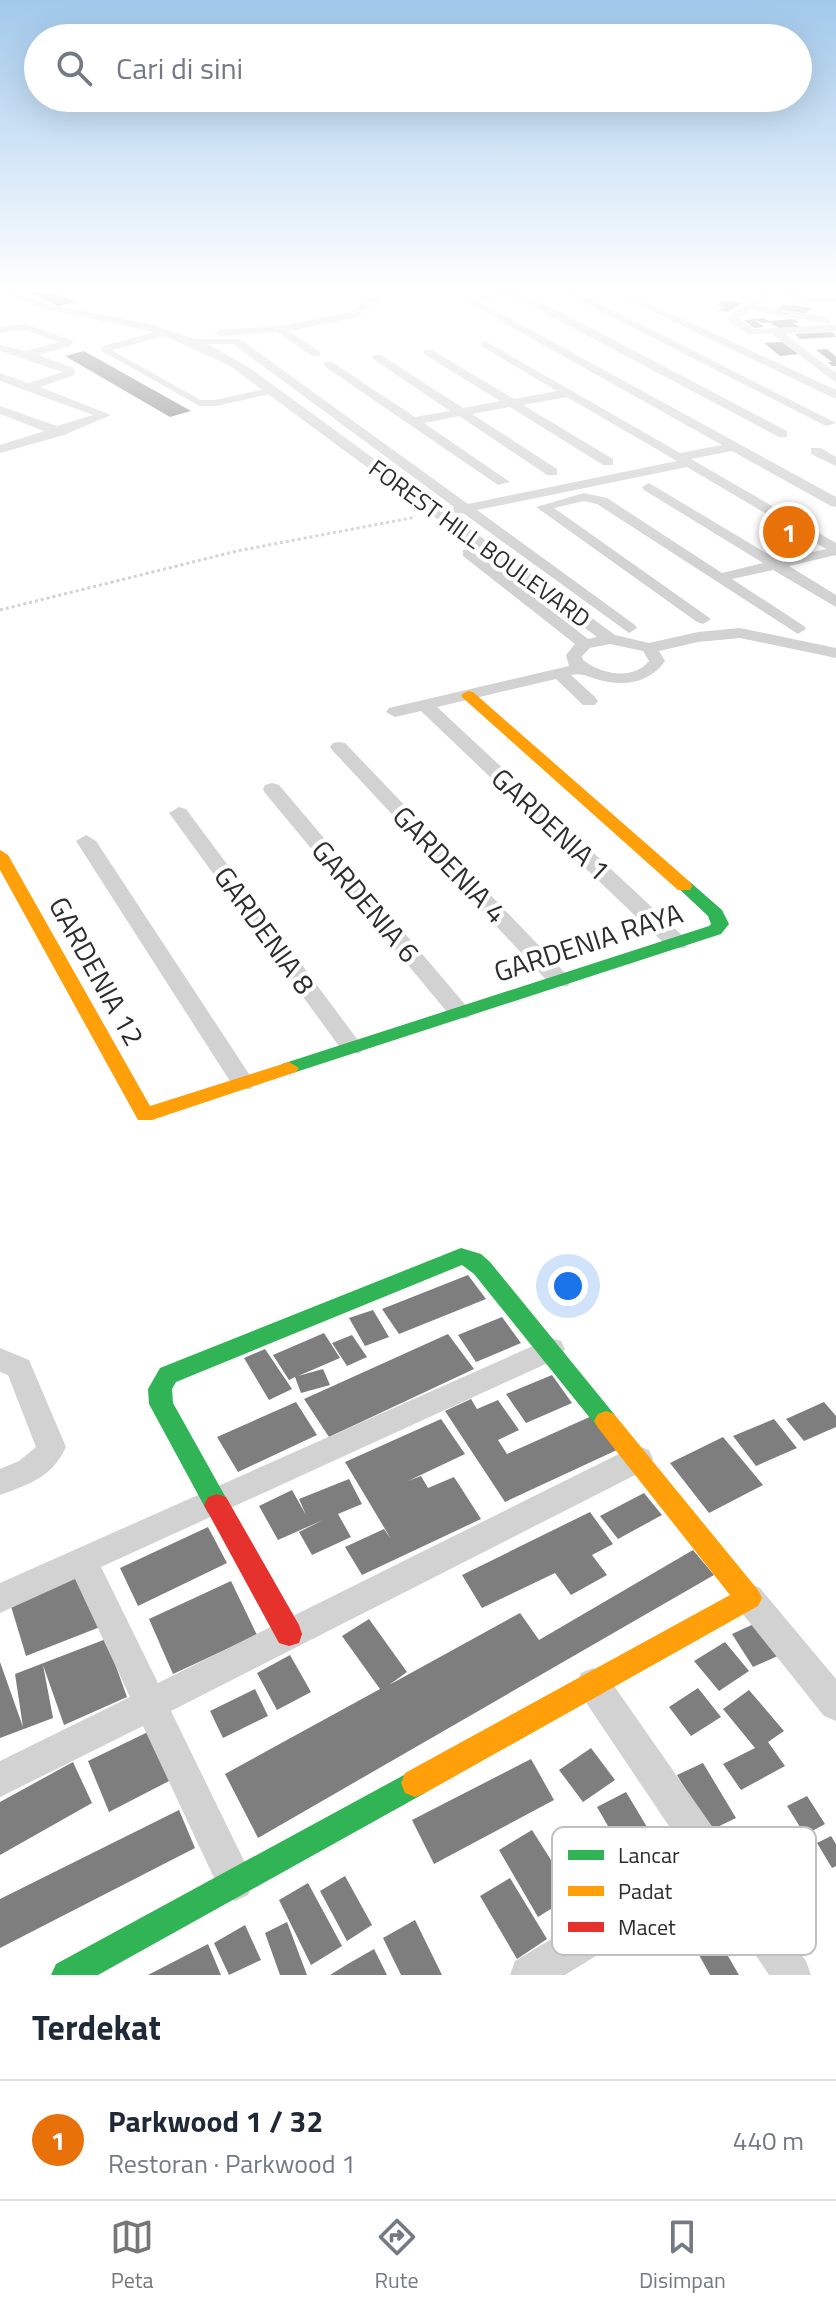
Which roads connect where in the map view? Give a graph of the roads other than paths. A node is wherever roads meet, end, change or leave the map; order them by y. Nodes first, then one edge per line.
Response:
1 (20, 384) edge
2 (36, 384) edge
3 (167, 384) edge
4 (245, 384) edge
5 (265, 384) edge
6 (295, 384) edge
7 (358, 384) edge
8 (419, 384) edge
9 (482, 384) edge
10 (552, 384) edge
11 (625, 384) edge
12 (689, 384) edge
13 (752, 384) edge
14 (813, 384) edge
15 (28, 387) junction
16 (273, 390) junction
17 (257, 393) junction
18 (567, 393) junction
19 (836, 395) edge
20 (514, 403) junction
21 (0, 410) edge
22 (463, 412) junction
23 (413, 421) junction
24 (830, 423) dead end
25 (60, 432) junction
26 (783, 434) dead end
27 (734, 447) junction
28 (0, 449) edge
29 (816, 451) dead end
30 (754, 458) junction
31 (608, 462) dead end
32 (836, 462) edge
33 (688, 463) junction
34 (552, 472) dead end
35 (503, 482) dead end
36 (649, 487) dead end
37 (836, 503) edge
38 (467, 509) junction
39 (439, 513) junction
40 (422, 516) junction
41 (836, 550) edge
42 (775, 564) junction
43 (719, 578) junction
44 (836, 602) edge
45 (703, 619) dead end
46 (629, 628) dead end
47 (798, 629) dead end
48 (610, 639) junction
49 (585, 644) junction
50 (649, 648) junction
51 (836, 653) edge
52 (581, 668) junction
53 (559, 673) junction
54 (468, 695) junction
55 (589, 701) dead end
56 (425, 705) junction
57 (395, 712) dead end
58 (339, 747) dead end
59 (272, 789) dead end
60 (179, 813) dead end
61 (86, 841) dead end
62 (0, 855) edge
63 (677, 943) junction
64 (560, 981) junction
65 (460, 1013) junction
66 (352, 1048) junction
67 (243, 1083) junction
68 (145, 1115) joint
69 (551, 1349) junction
70 (0, 1359) edge
71 (638, 1459) junction
72 (0, 1482) edge
73 (214, 1500) junction
74 (82, 1561) junction
75 (0, 1598) edge
76 (749, 1598) junction
77 (289, 1634) junction
78 (593, 1684) junction
79 (149, 1705) junction
80 (836, 1705) edge
81 (0, 1780) edge
82 (692, 1827) edge
83 (235, 1882) junction
84 (566, 1955) edge
85 (778, 1955) edge
86 (539, 1972) edge
87 (67, 1975) edge
88 (792, 1975) edge

1 - 15 street
2 - 15 street
3 - 17 lane
4 - 17 street, FOREST HILL BOULEVARD
5 - 16 street, FOREST HILL BOULEVARD
6 - 38 street
7 - 23 street
8 - 22 street
9 - 20 street
10 - 18 street
11 - 27 street
12 - 26 street
13 - 24 street
14 - 19 street
15 - 25 street
16 - 17 lane
16 - 39 street, FOREST HILL BOULEVARD
17 - 40 street, FOREST HILL BOULEVARD
18 - 20 street
18 - 33 street
20 - 22 street
20 - 31 street
21 - 25 street
22 - 23 street
22 - 34 street
23 - 35 street
25 - 28 street
27 - 30 street
27 - 33 street
29 - 32 street
30 - 33 street
30 - 37 street
33 - 38 street
33 - 41 street
36 - 42 street
38 - 39 street
38 - 46 street
39 - 40 street
39 - 48 street, FOREST HILL BOULEVARD
40 - 49 street, FOREST HILL BOULEVARD
41 - 42 street
42 - 43 street
42 - 44 street
43 - 45 street
43 - 47 street
48 - 49 street
48 - 50 street
49 - 52 street
50 - 51 street
50 - 52 street
52 - 53 street, FOREST HILL BOULEVARD
53 - 54 street, FOREST HILL BOULEVARD
53 - 55 street
54 - 56 street, FOREST HILL BOULEVARD
54 - 63 street, GARDENIA RAYA
56 - 57 street, FOREST HILL BOULEVARD
56 - 63 street, GARDENIA 1
58 - 64 street, GARDENIA 4
59 - 65 street, GARDENIA 6
60 - 66 street, GARDENIA 8
61 - 67 street
62 - 68 street, GARDENIA 12
63 - 64 street, GARDENIA RAYA
64 - 65 street, GARDENIA RAYA
65 - 66 street, GARDENIA RAYA
66 - 67 street, GARDENIA RAYA
67 - 68 street, GARDENIA RAYA
69 - 71 street
69 - 73 street
69 - 73 street
70 - 72 street
71 - 76 street
71 - 77 street
73 - 74 street
73 - 77 street
74 - 75 street
74 - 79 street
76 - 78 street
76 - 80 street
77 - 79 street
78 - 82 street
78 - 83 street
79 - 81 street
79 - 83 street
83 - 87 street
84 - 86 street
85 - 88 street

